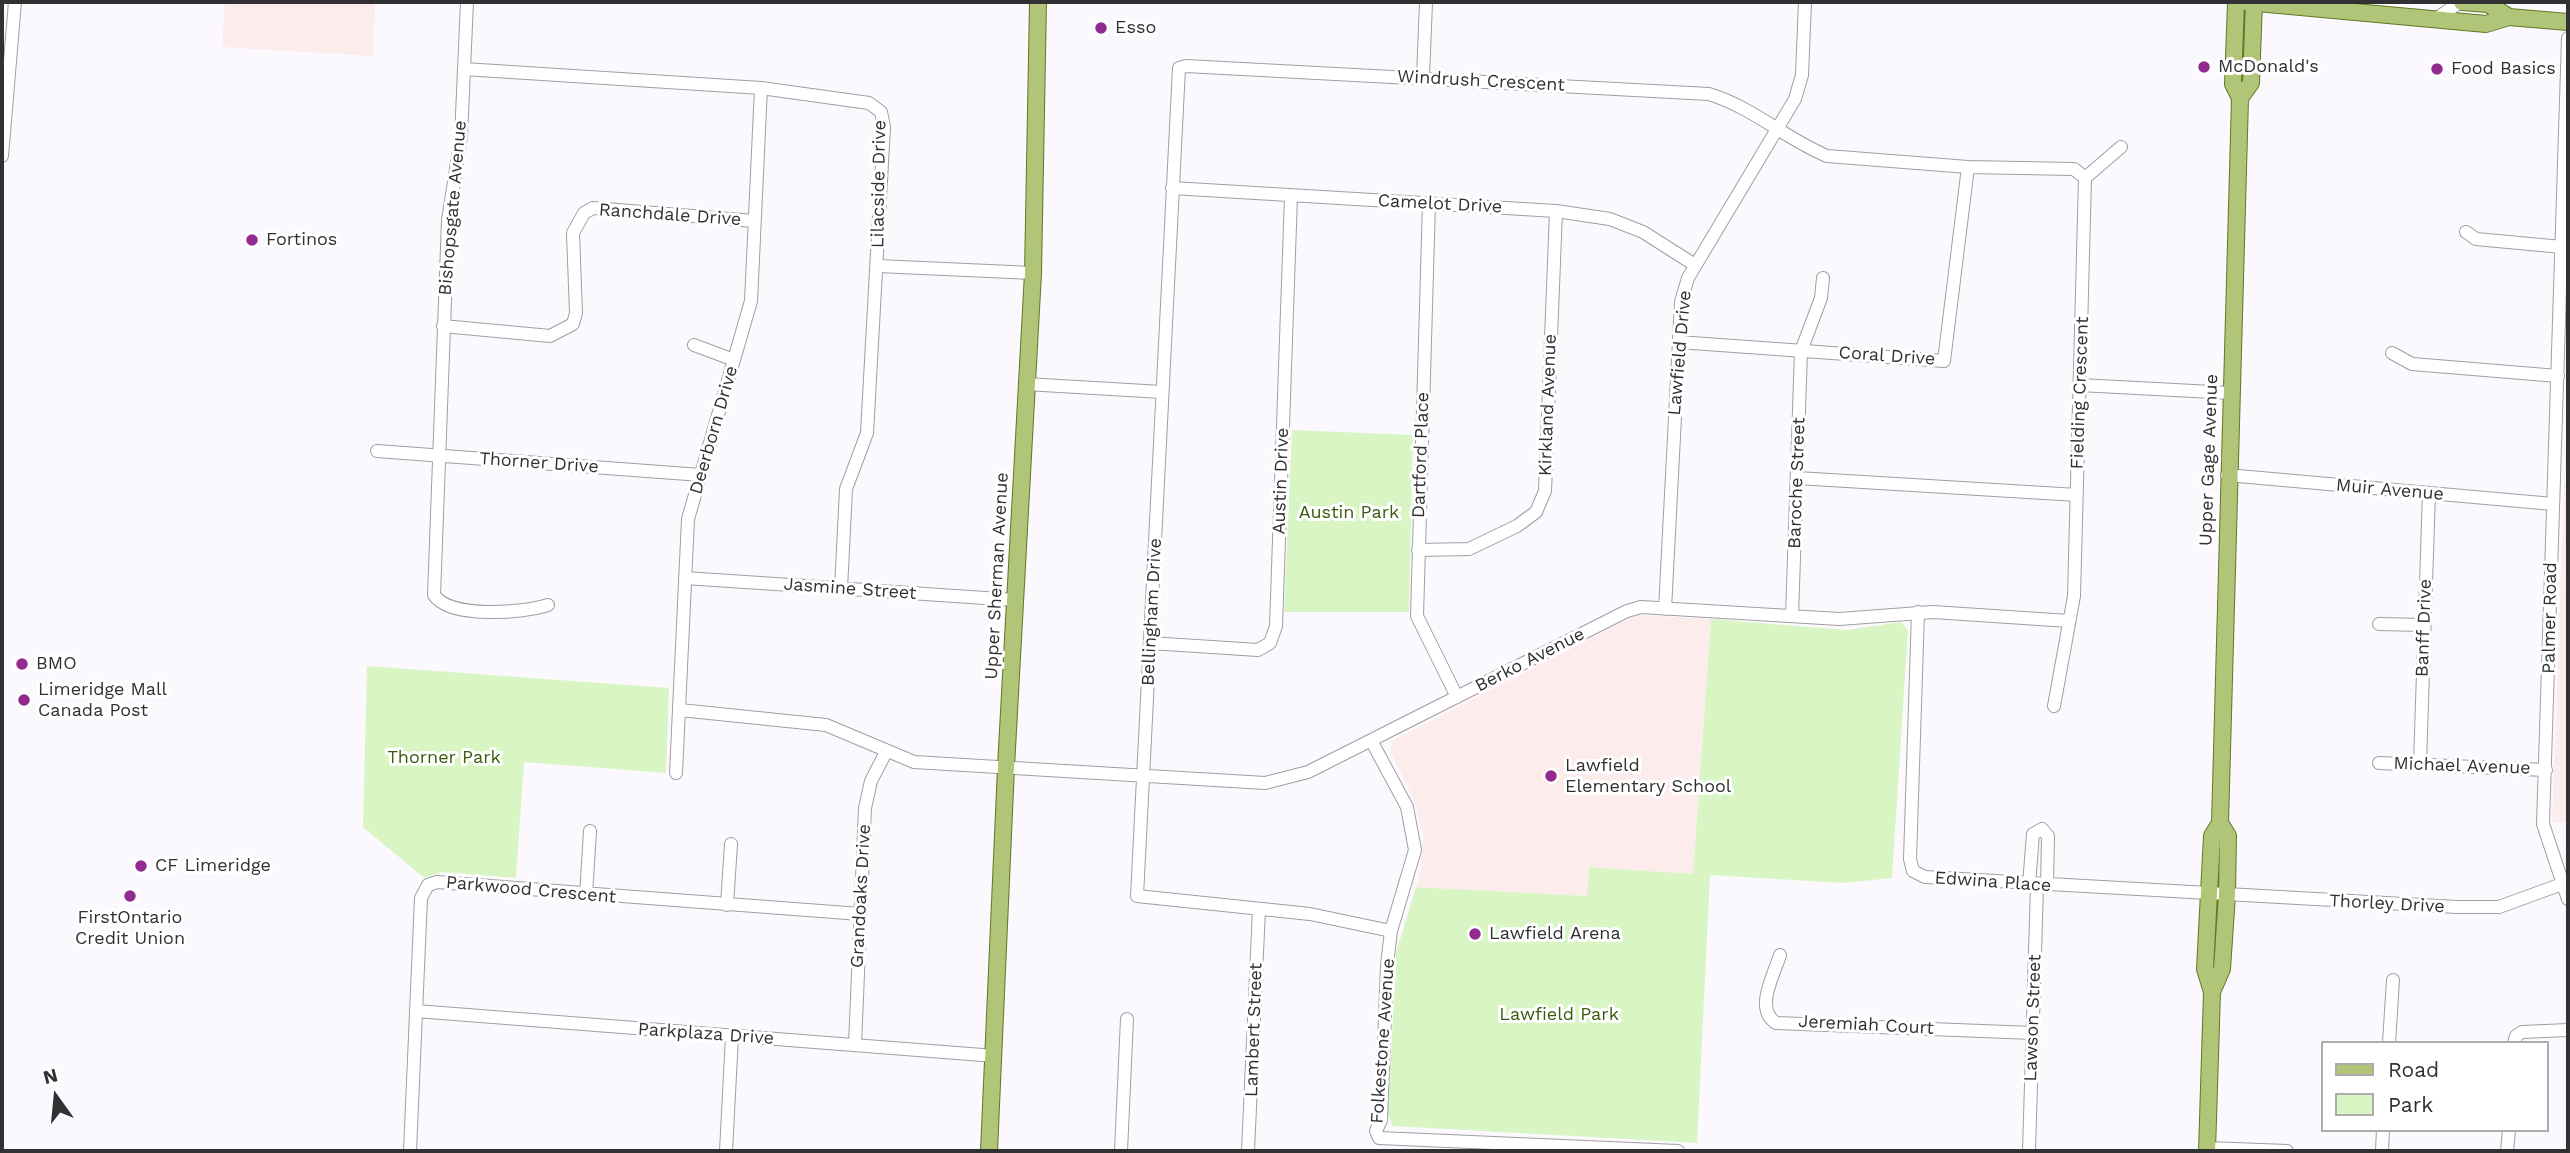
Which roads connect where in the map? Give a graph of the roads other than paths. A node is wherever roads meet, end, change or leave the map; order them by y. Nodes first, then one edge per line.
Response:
1 (15, 2) edge
2 (467, 2) edge
3 (1038, 2) edge
4 (1426, 2) edge
5 (1805, 2) edge
6 (2236, 2) edge
7 (2246, 2) edge
8 (2254, 2) edge
9 (2461, 2) edge
10 (2509, 17) junction
11 (2436, 19) junction
12 (2568, 22) edge
13 (2568, 38) edge
14 (464, 69) junction
15 (1178, 73) joint
16 (1423, 77) junction
17 (761, 88) junction
18 (2240, 98) junction
19 (1778, 130) junction
20 (2121, 147) dead end
21 (2, 156) edge
22 (1968, 167) junction
23 (2085, 178) junction
24 (1172, 188) junction
25 (2566, 190) edge
26 (1291, 196) junction
27 (1429, 203) junction
28 (1556, 211) junction
29 (754, 220) junction
30 (2466, 232) dead end
31 (2562, 247) junction
32 (1695, 265) junction
33 (878, 266) junction
34 (1033, 273) junction
35 (1823, 278) dead end
36 (443, 326) junction
37 (1678, 342) junction
38 (694, 345) dead end
39 (1801, 351) junction
40 (2392, 354) dead end
41 (734, 360) junction
42 (2558, 376) junction
43 (1026, 384) junction
44 (2080, 385) junction
45 (1162, 392) junction
46 (2231, 393) junction
47 (377, 451) dead end
48 (438, 455) junction
49 (701, 475) junction
50 (2227, 475) junction
51 (1797, 478) junction
52 (2429, 493) junction
53 (2077, 495) junction
54 (2553, 504) junction
55 (1418, 550) junction
56 (685, 578) junction
57 (842, 589) junction
58 (1015, 600) junction
59 (548, 605) dead end
60 (1665, 609) junction
61 (1918, 612) junction
62 (1792, 616) junction
63 (2069, 621) junction
64 (2379, 624) dead end
65 (2424, 625) junction
66 (1150, 643) junction
67 (1457, 698) junction
68 (2054, 706) dead end
69 (680, 710) junction
70 (1371, 742) junction
71 (886, 752) junction
72 (2379, 763) dead end
73 (2420, 764) junction
74 (1006, 767) junction
75 (2546, 770) junction
76 (676, 773) dead end
77 (1144, 777) junction
78 (2220, 824) junction
79 (590, 831) dead end
80 (731, 844) dead end
81 (2562, 884) junction
82 (2038, 886) junction
83 (2208, 894) junction
84 (586, 895) junction
85 (2227, 895) junction
86 (2568, 899) edge
87 (727, 905) junction
88 (1259, 909) junction
89 (860, 914) junction
90 (1391, 931) junction
91 (1780, 955) dead end
92 (2393, 980) dead end
93 (2212, 992) junction
94 (416, 1011) junction
95 (1127, 1019) dead end
96 (2568, 1030) edge
97 (2033, 1033) junction
98 (732, 1036) junction
99 (2515, 1040) edge
100 (2389, 1041) edge
101 (855, 1045) junction
102 (995, 1056) junction
103 (2383, 1132) edge
104 (2509, 1132) edge
105 (1517, 1147) edge
106 (2207, 1150) edge
107 (410, 1151) edge
108 (726, 1151) edge
109 (989, 1151) edge
110 (1121, 1151) edge
111 (1248, 1151) edge
112 (1678, 1151) edge
113 (2029, 1151) edge
114 (2287, 1151) edge
115 (2382, 1151) edge
116 (2507, 1151) edge

1 - 21 street
2 - 14 street, Bishopsgate Avenue
3 - 34 main road, Upper Sherman Avenue
4 - 16 street
5 - 19 street, Lawfield Drive
6 - 18 main road, Upper Gage Avenue
7 - 8 main road
8 - 11 main road
8 - 18 main road, Upper Gage Avenue
9 - 10 main road
9 - 11 street
10 - 11 main road
10 - 12 main road
13 - 25 street, Palmer Road
14 - 17 street, Lilacside Drive
14 - 36 street, Bishopsgate Avenue
15 - 16 street, Windrush Crescent
15 - 24 street, Bellingham Drive
16 - 19 street, Windrush Crescent
17 - 29 street, Deerborn Drive
17 - 33 street, Lilacside Drive
18 - 46 main road, Upper Gage Avenue
19 - 22 street
19 - 32 street, Lawfield Drive
20 - 23 street
22 - 23 street
22 - 39 street, Coral Drive
23 - 44 street, Fielding Crescent
24 - 26 street, Camelot Drive
24 - 45 street, Bellingham Drive
25 - 31 street, Palmer Road
26 - 27 street, Camelot Drive
26 - 66 street, Austin Drive
27 - 28 street, Camelot Drive
27 - 55 street, Dartford Place
28 - 32 street, Camelot Drive
28 - 55 street, Kirkland Avenue
29 - 36 street, Ranchdale Drive
29 - 41 street, Deerborn Drive
30 - 31 street
31 - 42 street, Palmer Road
32 - 37 street, Lawfield Drive
33 - 34 street
33 - 57 street, Lilacside Drive
34 - 43 main road, Upper Sherman Avenue
35 - 39 street, Baroche Street
36 - 48 street, Bishopsgate Avenue
37 - 39 street, Coral Drive
37 - 60 street, Lawfield Drive
38 - 41 street
39 - 51 street, Baroche Street
40 - 42 street
41 - 49 street, Deerborn Drive
42 - 54 street, Palmer Road
43 - 45 street
43 - 58 main road, Upper Sherman Avenue
44 - 46 street
44 - 53 street, Fielding Crescent
45 - 66 street, Bellingham Drive
46 - 50 main road, Upper Gage Avenue
47 - 48 street, Thorner Drive
48 - 49 street, Thorner Drive
48 - 59 street, Bishopsgate Avenue
49 - 56 street, Deerborn Drive
50 - 52 street, Muir Avenue
50 - 78 main road, Upper Gage Avenue
51 - 53 street, Fielding Crescent
51 - 62 street, Baroche Street
52 - 54 street, Muir Avenue
52 - 65 street, Banff Drive
53 - 63 street
54 - 75 street, Palmer Road
55 - 67 street, Dartford Place
56 - 57 street, Jasmine Street
56 - 69 street, Deerborn Drive
57 - 58 street, Jasmine Street
58 - 74 main road, Upper Sherman Avenue
60 - 62 street, Berko Avenue
60 - 67 street, Berko Avenue
61 - 62 street, Berko Avenue
61 - 63 street, Berko Avenue
61 - 82 street, Edwina Place
63 - 68 street
64 - 65 street
65 - 73 street, Banff Drive
66 - 77 street, Bellingham Drive
67 - 70 street, Berko Avenue
69 - 71 street, Berko Avenue
69 - 76 street, Deerborn Drive
70 - 77 street, Berko Avenue
70 - 90 street, Folkestone Avenue
71 - 74 street, Berko Avenue
71 - 89 street, Grandoaks Drive
72 - 73 street, Michael Avenue
73 - 75 street, Michael Avenue
74 - 77 street, Berko Avenue
74 - 102 main road, Upper Sherman Avenue
75 - 81 street, Palmer Road
77 - 88 street, Bellingham Drive
78 - 83 main road, Upper Gage Avenue
78 - 85 main road, Upper Gage Avenue
79 - 84 street
80 - 87 street
81 - 85 street, Thorley Drive
81 - 86 street, Palmer Road
82 - 83 street, Edwina Place
82 - 97 street, Lawson Street
83 - 85 street, Thorley Drive
83 - 93 main road, Upper Gage Avenue
84 - 87 street, Parkwood Crescent
84 - 94 street, Parkwood Crescent
85 - 93 main road, Upper Gage Avenue
87 - 89 street, Parkwood Crescent
88 - 90 street, Bellingham Drive
88 - 111 street, Lambert Street
89 - 101 street, Grandoaks Drive
90 - 105 street, Folkestone Avenue
91 - 97 street, Jeremiah Court
92 - 100 street
93 - 106 main road, Upper Gage Avenue
94 - 98 street, Parkplaza Drive
94 - 107 street, Parkwood Crescent
95 - 110 street
96 - 99 street
97 - 113 street, Lawson Street
98 - 101 street, Parkplaza Drive
98 - 108 street
101 - 102 street, Parkplaza Drive
102 - 109 main road, Upper Sherman Avenue
103 - 115 street
104 - 116 street
105 - 112 street, Folkestone Avenue
106 - 114 street

